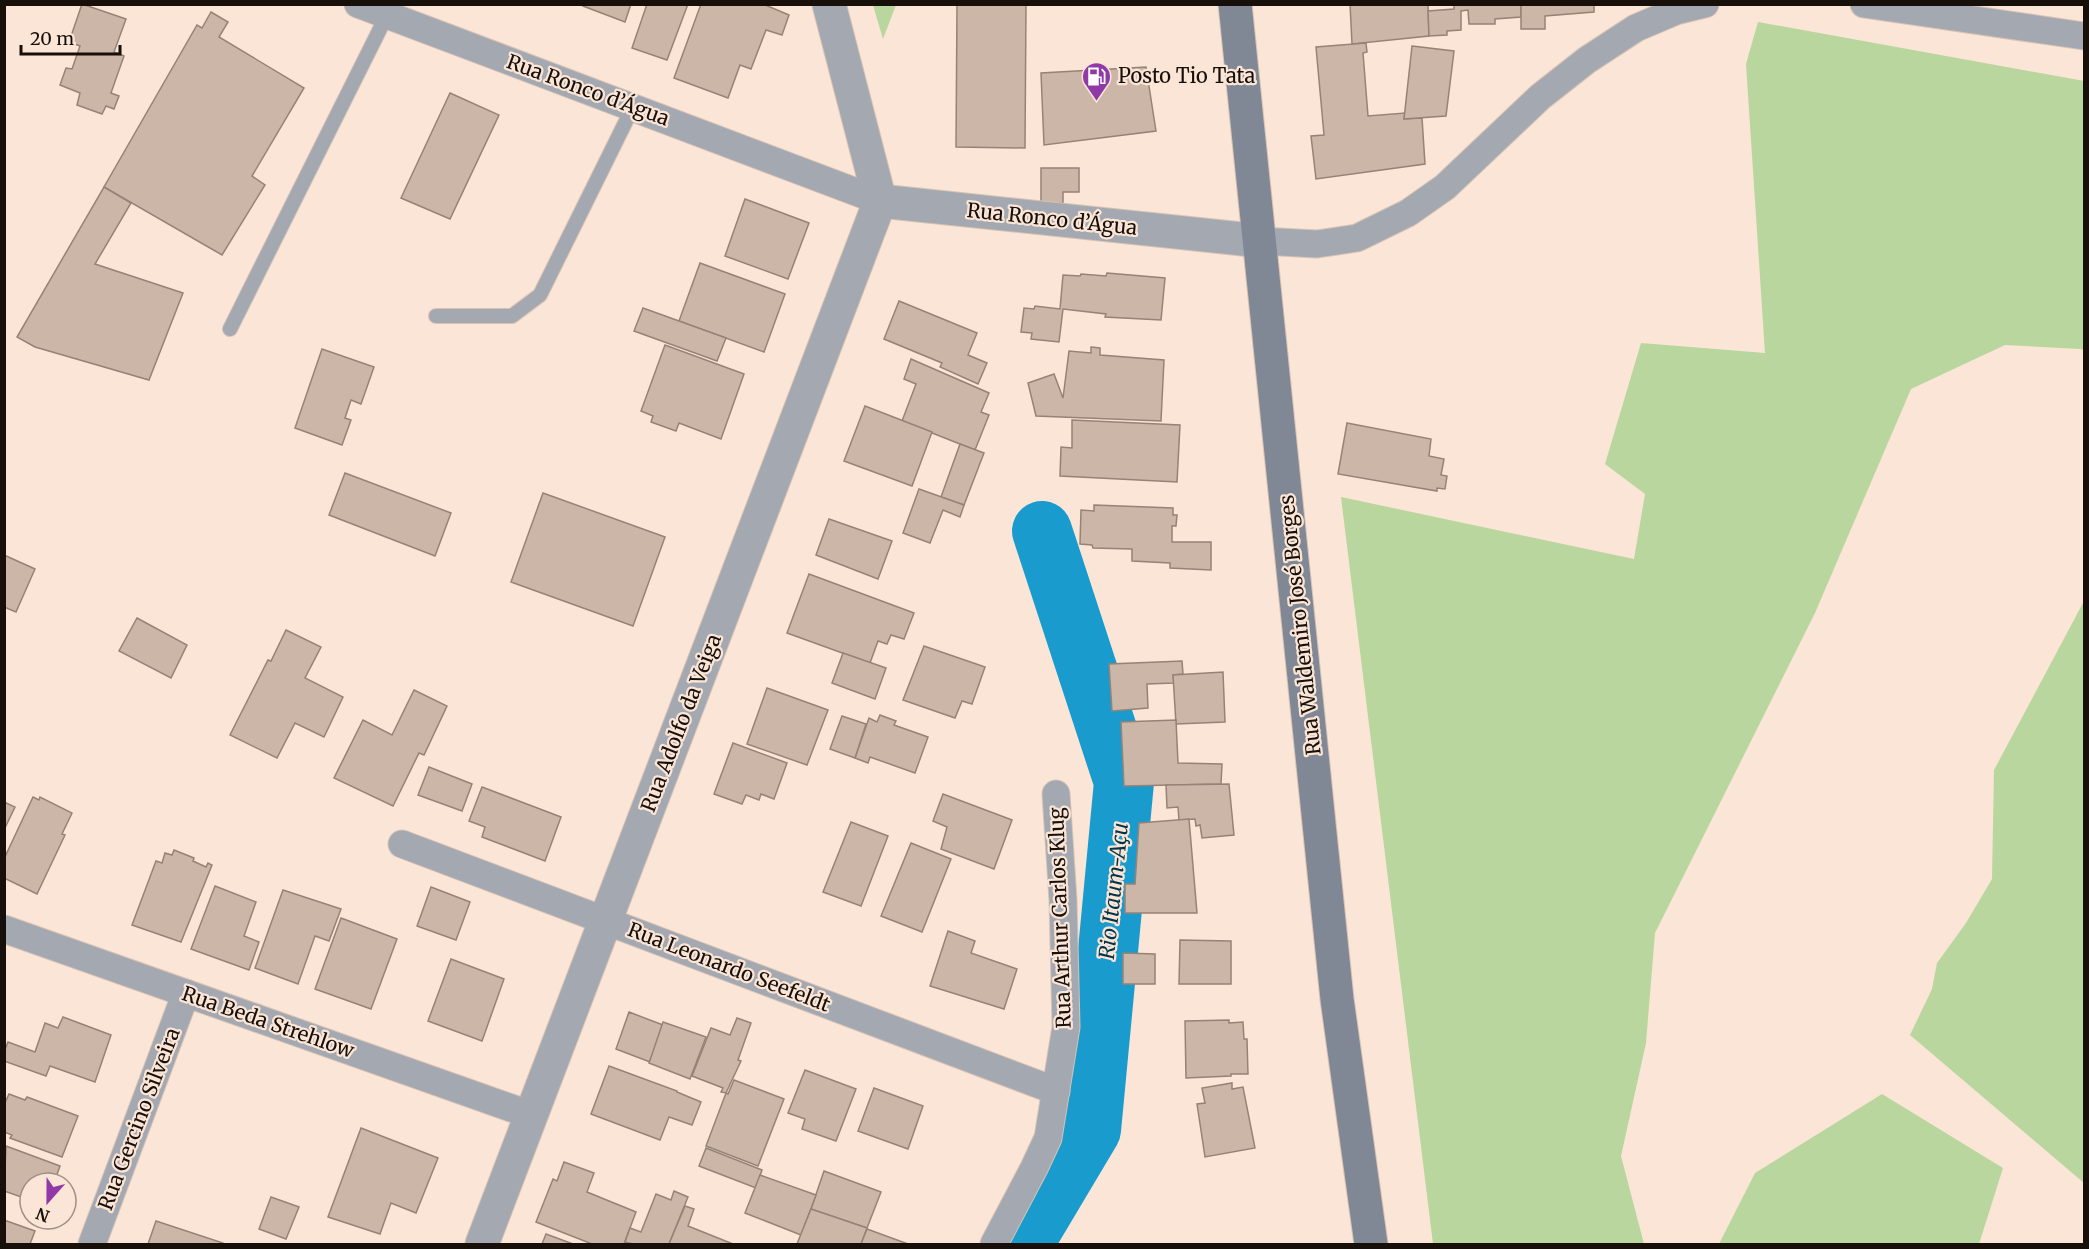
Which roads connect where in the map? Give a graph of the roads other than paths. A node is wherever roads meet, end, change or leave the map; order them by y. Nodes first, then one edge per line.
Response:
1 (358, 4) edge
2 (829, 4) edge
3 (1235, 4) edge
4 (1705, 4) edge
5 (1873, 5) edge
6 (387, 15) junction
7 (2085, 36) edge
8 (633, 107) junction
9 (880, 201) junction
10 (1260, 241) junction
11 (436, 316) dead end
12 (230, 329) dead end
13 (1056, 794) dead end
14 (402, 844) dead end
15 (605, 920) junction
16 (4, 929) edge
17 (186, 993) junction
18 (1056, 1091) junction
19 (531, 1115) junction
20 (92, 1245) edge
21 (482, 1245) edge
22 (994, 1245) edge
23 (1371, 1245) edge

1 - 6 street, Rua Ronco d’Água
2 - 9 street
3 - 10 main road, Rua Waldemiro José Borges
4 - 10 street, Rua Ronco d’Água
5 - 7 street
6 - 8 street, Rua Ronco d’Água
6 - 12 lane
8 - 9 street, Rua Ronco d’Água
8 - 11 lane
9 - 10 street, Rua Ronco d’Água
9 - 15 street, Rua Adolfo da Veiga
10 - 23 main road, Rua Waldemiro José Borges
13 - 18 street, Rua Arthur Carlos Klug
14 - 15 street, Rua Leonardo Seefeldt
15 - 18 street, Rua Leonardo Seefeldt
15 - 19 street, Rua Adolfo da Veiga
16 - 17 street, Rua Beda Strehlow
17 - 19 street, Rua Beda Strehlow
17 - 20 street, Rua Gercino Silveira
18 - 22 street, Rua Arthur Carlos Klug
19 - 21 street, Rua Adolfo da Veiga

